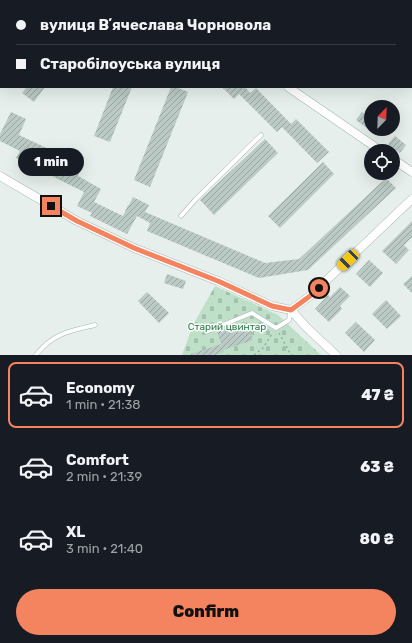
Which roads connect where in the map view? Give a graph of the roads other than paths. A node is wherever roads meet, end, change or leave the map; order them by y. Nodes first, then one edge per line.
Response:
1 (289, 88) edge
2 (261, 135) dead end
3 (371, 144) edge
4 (400, 164) edge
5 (412, 172) edge
6 (0, 176) edge
7 (412, 199) edge
8 (182, 216) dead end
9 (291, 310) junction
10 (95, 325) dead end
11 (208, 331) dead end
12 (36, 355) edge
13 (336, 355) edge

1 - 3 street
2 - 8 lane
4 - 5 street
6 - 9 street
7 - 9 street
9 - 11 lane
9 - 13 street
10 - 12 lane

